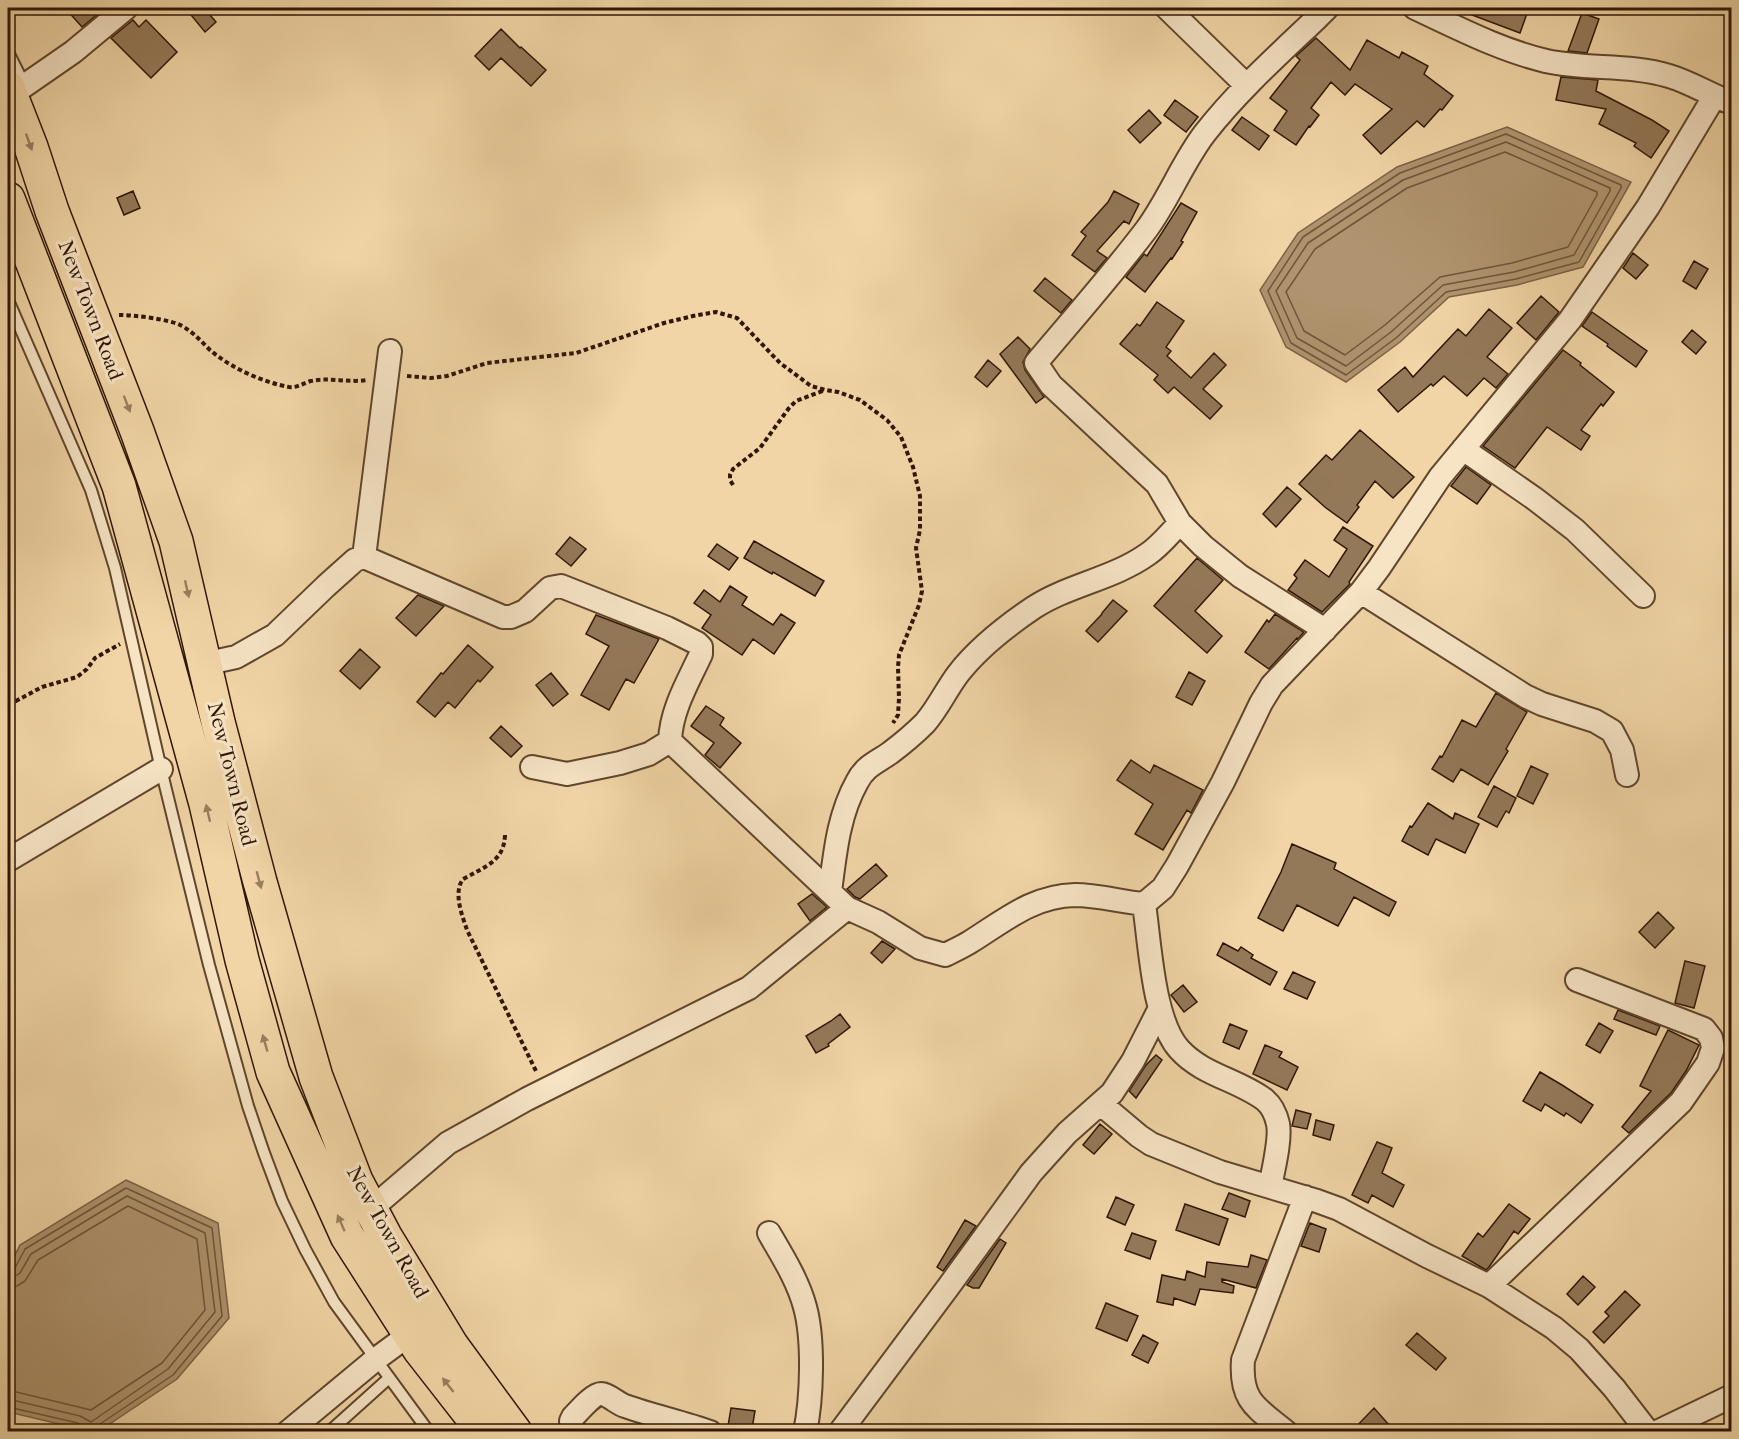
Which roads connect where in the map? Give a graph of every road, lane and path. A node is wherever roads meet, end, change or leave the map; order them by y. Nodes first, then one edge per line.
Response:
1 (126, 8) edge
2 (1167, 8) edge
3 (1327, 8) edge
4 (1415, 8) edge
5 (8, 52) edge
6 (1246, 85) junction
7 (13, 92) edge
8 (1723, 100) edge
9 (8, 200) edge
10 (8, 300) edge
11 (93, 317) junction
12 (390, 351) dead end
13 (401, 376) dead end
14 (374, 379) dead end
15 (826, 390) junction
16 (1463, 449) junction
17 (733, 485) dead end
18 (1180, 522) junction
19 (364, 557) junction
20 (1361, 592) junction
21 (1643, 596) dead end
22 (1325, 630) junction
23 (131, 638) junction
24 (204, 664) junction
25 (8, 701) edge
26 (891, 727) dead end
27 (670, 741) junction
28 (532, 767) dead end
29 (161, 769) junction
30 (1627, 775) dead end
31 (505, 835) dead end
32 (8, 860) edge
33 (830, 892) junction
34 (1144, 904) junction
35 (848, 908) junction
36 (1577, 980) dead end
37 (1159, 1010) junction
38 (546, 1090) junction
39 (1101, 1104) junction
40 (1270, 1187) junction
41 (1305, 1197) junction
42 (371, 1209) junction
43 (769, 1233) dead end
44 (1489, 1286) junction
45 (410, 1334) junction
46 (382, 1369) junction
47 (1731, 1396) edge
48 (288, 1431) edge
49 (329, 1431) edge
50 (429, 1431) edge
51 (484, 1431) edge
52 (515, 1431) edge
53 (573, 1431) edge
54 (710, 1431) edge
55 (805, 1431) edge
56 (840, 1431) edge
57 (1287, 1431) edge
58 (1648, 1431) edge
59 (1657, 1431) edge

1 - 7 street
2 - 6 street
3 - 6 street
4 - 8 street
5 - 7 lane
6 - 18 street
7 -> 11 main road, New Town Road
8 - 16 street
45 -> 9 main road, New Town Road
10 - 23 lane
11 - 14 path
11 -> 24 main road, New Town Road
12 - 19 street
13 - 15 path
15 - 17 path
15 - 26 path
16 - 20 street
16 - 21 street
18 - 22 street
18 - 33 street
19 - 24 street
19 - 27 street
20 - 22 street
20 - 30 street
22 - 34 street
23 - 25 path
23 - 29 lane
24 -> 42 main road, New Town Road
27 - 28 street
27 - 33 street
29 - 32 street
29 - 46 lane
31 - 38 path
33 - 35 street
34 - 35 street
34 - 37 street
35 - 38 street
36 - 44 street
37 - 39 street
37 - 40 street
38 - 42 street
39 - 40 street
39 - 56 street
40 - 41 street
41 - 44 street
41 - 57 street
42 - 52 main road, New Town Road
43 - 55 street
44 - 58 street
45 - 46 street
51 -> 45 main road, New Town Road
46 - 48 street
46 - 49 lane
46 - 50 lane
47 - 59 street
53 - 54 street

